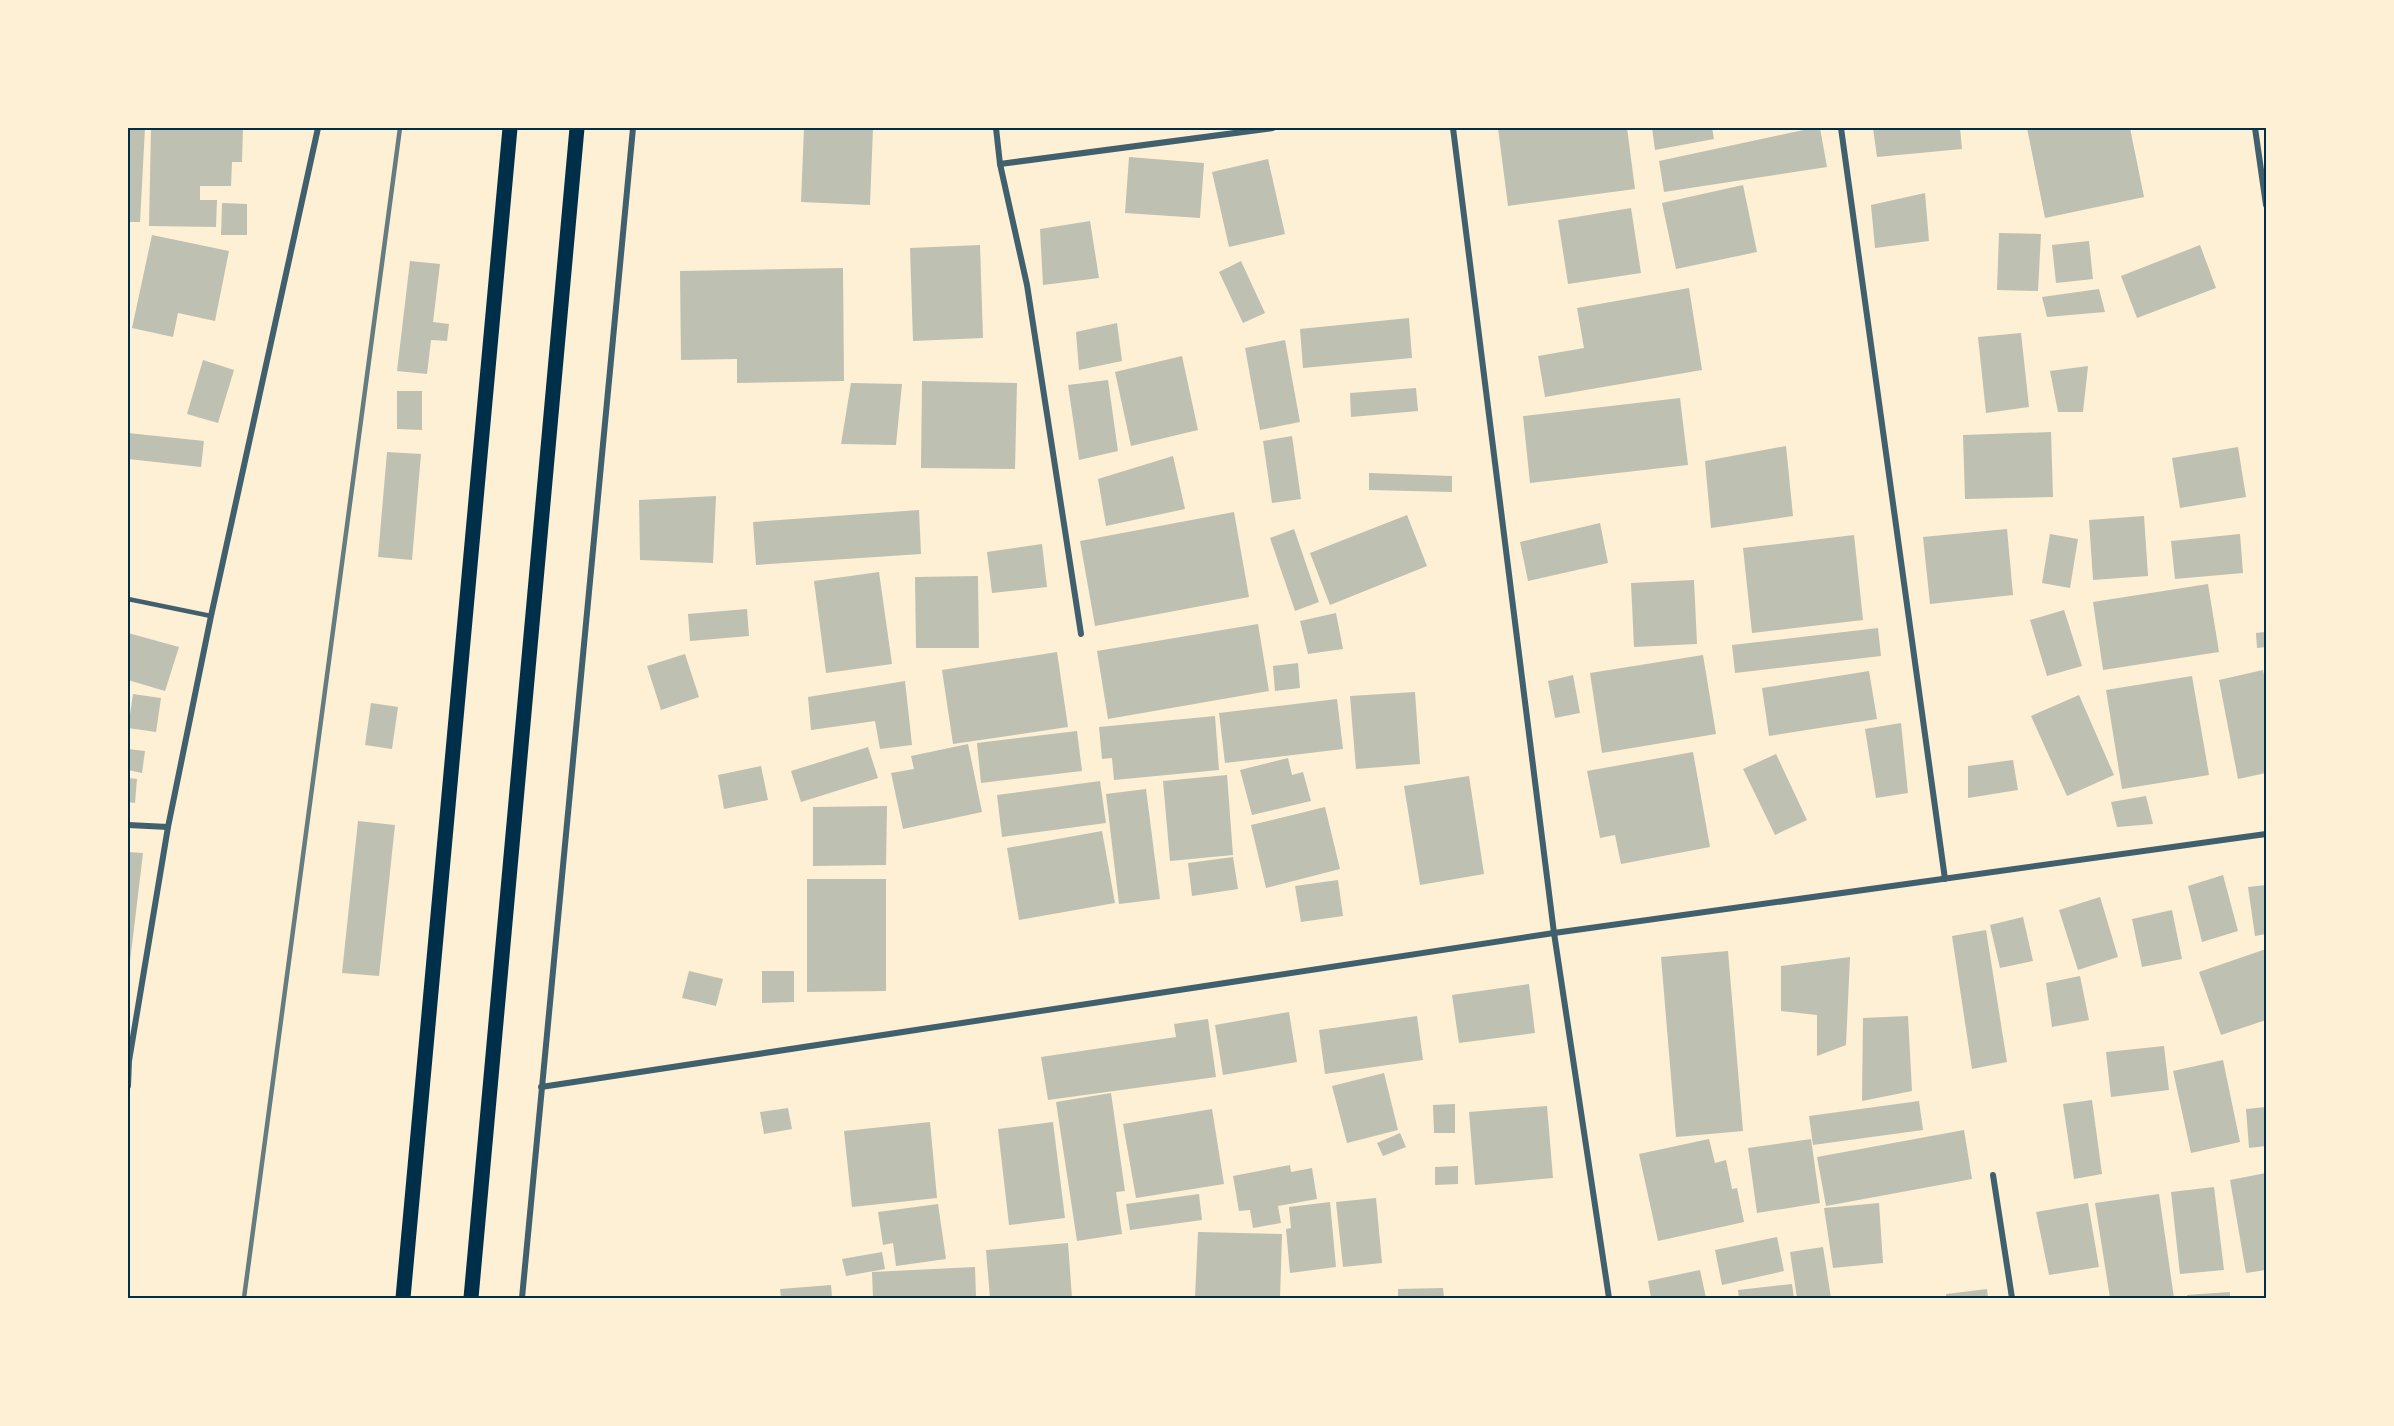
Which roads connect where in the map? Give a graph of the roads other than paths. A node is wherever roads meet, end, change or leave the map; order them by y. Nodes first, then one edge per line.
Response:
1 (318, 128) edge
2 (510, 128) edge
3 (577, 128) edge
4 (633, 128) edge
5 (996, 128) edge
6 (1273, 128) edge
7 (1453, 128) edge
8 (1841, 128) edge
9 (2255, 128) edge
10 (1000, 164) junction
11 (2266, 205) edge
12 (128, 599) edge
13 (211, 616) junction
14 (1081, 634) dead end
15 (128, 825) edge
16 (168, 827) junction
17 (2266, 834) edge
18 (1945, 879) junction
19 (1554, 933) junction
20 (128, 1086) edge
21 (541, 1087) junction
22 (1993, 1175) dead end
23 (403, 1299) edge
24 (471, 1299) edge
25 (522, 1299) edge
26 (1609, 1299) edge
27 (2013, 1299) edge

1 - 13 street
2 - 23 main road
3 - 24 main road
4 - 21 street
5 - 10 street
6 - 10 street
7 - 19 street
8 - 18 street
9 - 11 street
10 - 14 street
12 - 13 lane
13 - 16 street
15 - 16 street
16 - 20 street
17 - 18 street
18 - 19 street
19 - 21 street
19 - 26 street
21 - 25 street
22 - 27 street

